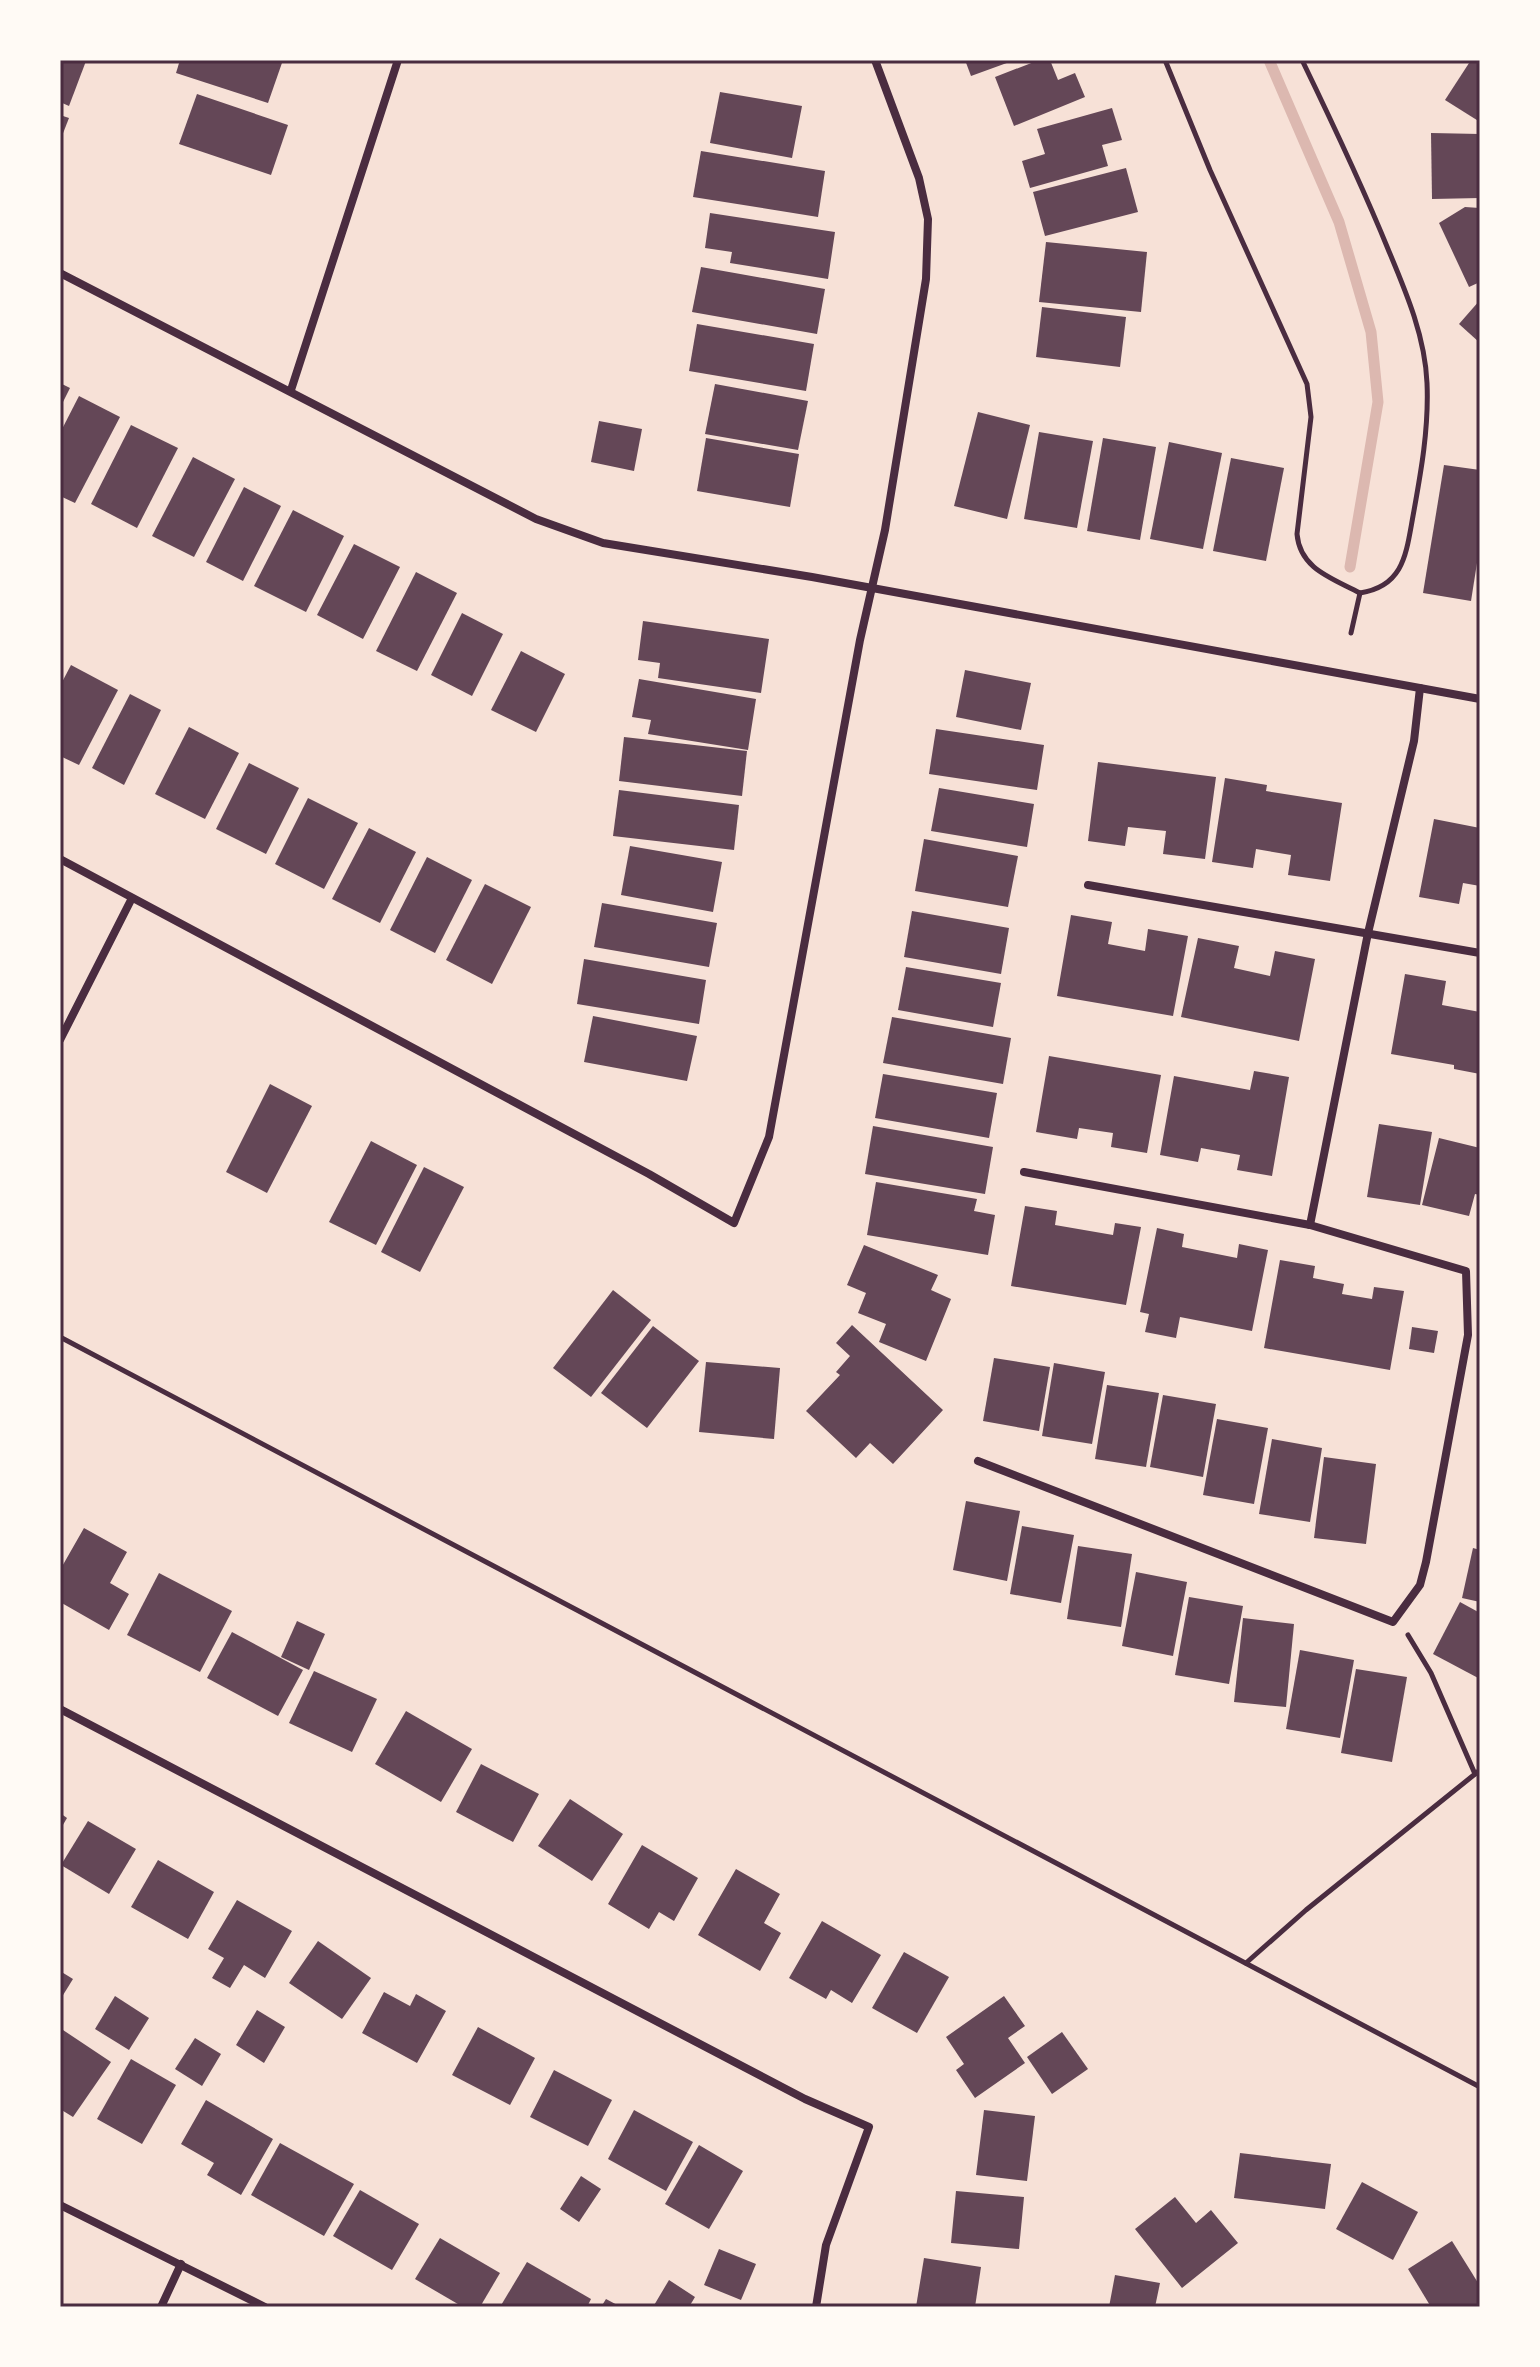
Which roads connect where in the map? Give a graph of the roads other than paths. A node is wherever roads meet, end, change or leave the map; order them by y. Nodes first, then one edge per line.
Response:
1 (398, 60) edge
2 (875, 60) edge
3 (60, 273) edge
4 (291, 390) junction
5 (873, 588) junction
6 (1420, 688) junction
7 (1480, 699) edge
8 (60, 859) edge
9 (1088, 885) dead end
10 (132, 898) junction
11 (1368, 933) junction
12 (1480, 953) edge
13 (60, 1040) edge
14 (1024, 1172) dead end
15 (1310, 1225) junction
16 (978, 1461) dead end
17 (60, 1709) edge
18 (60, 2205) edge
19 (181, 2264) junction
20 (161, 2307) edge
21 (265, 2307) edge
22 (816, 2307) edge

1 - 4 street
2 - 5 street
3 - 4 street
4 - 5 street
5 - 6 street
5 - 10 street
6 - 7 street
6 - 11 street
8 - 10 street
9 - 11 street
10 - 13 street
11 - 12 street
11 - 15 street
14 - 15 street
15 - 16 street
17 - 22 street
18 - 19 street
19 - 20 street
19 - 21 street

